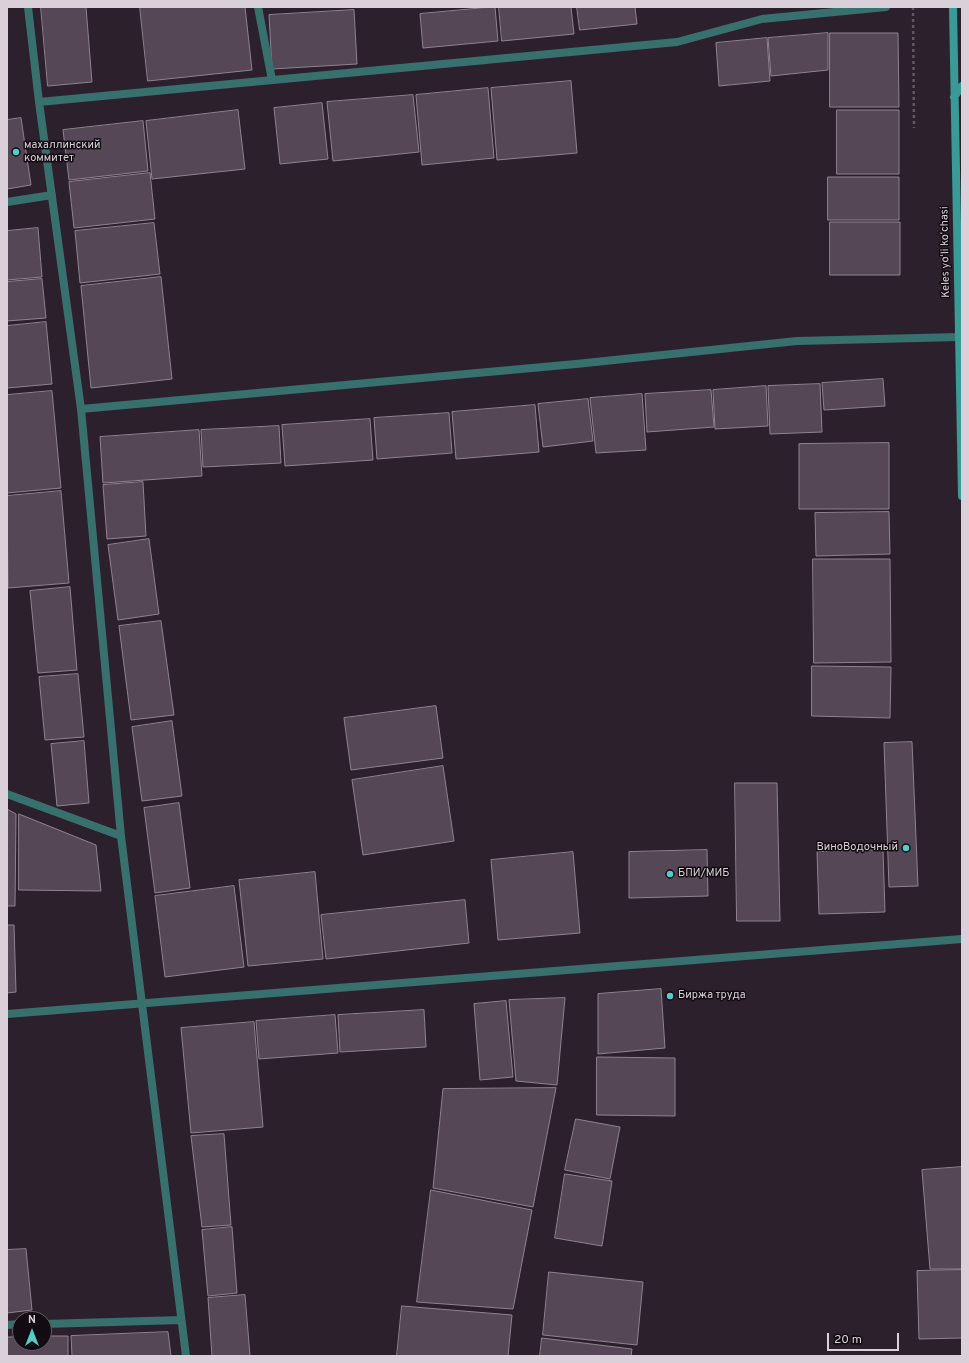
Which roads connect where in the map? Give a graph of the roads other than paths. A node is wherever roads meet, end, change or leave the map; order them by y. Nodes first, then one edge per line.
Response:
1 (28, 7) edge
2 (258, 7) edge
3 (886, 7) edge
4 (953, 7) edge
5 (272, 80) junction
6 (962, 86) edge
7 (954, 97) junction
8 (39, 102) junction
9 (52, 195) junction
10 (7, 202) edge
11 (959, 338) junction
12 (82, 409) junction
13 (962, 496) edge
14 (7, 794) edge
15 (121, 836) junction
16 (962, 939) edge
17 (142, 1004) junction
18 (7, 1014) edge
19 (181, 1320) junction
20 (52, 1324) edge
21 (186, 1356) edge

1 - 8 street
2 - 5 street
3 - 5 street
4 - 7 main road, Keles yoʻli koʻchasi
5 - 8 street
6 - 7 main road
7 - 11 main road, Keles yoʻli koʻchasi
8 - 9 street
9 - 10 street
9 - 12 street
11 - 12 street
11 - 13 main road, Keles yoʻli koʻchasi
12 - 15 street
14 - 15 street
15 - 17 street
16 - 17 street
17 - 18 street
17 - 19 street
19 - 20 street
19 - 21 street

